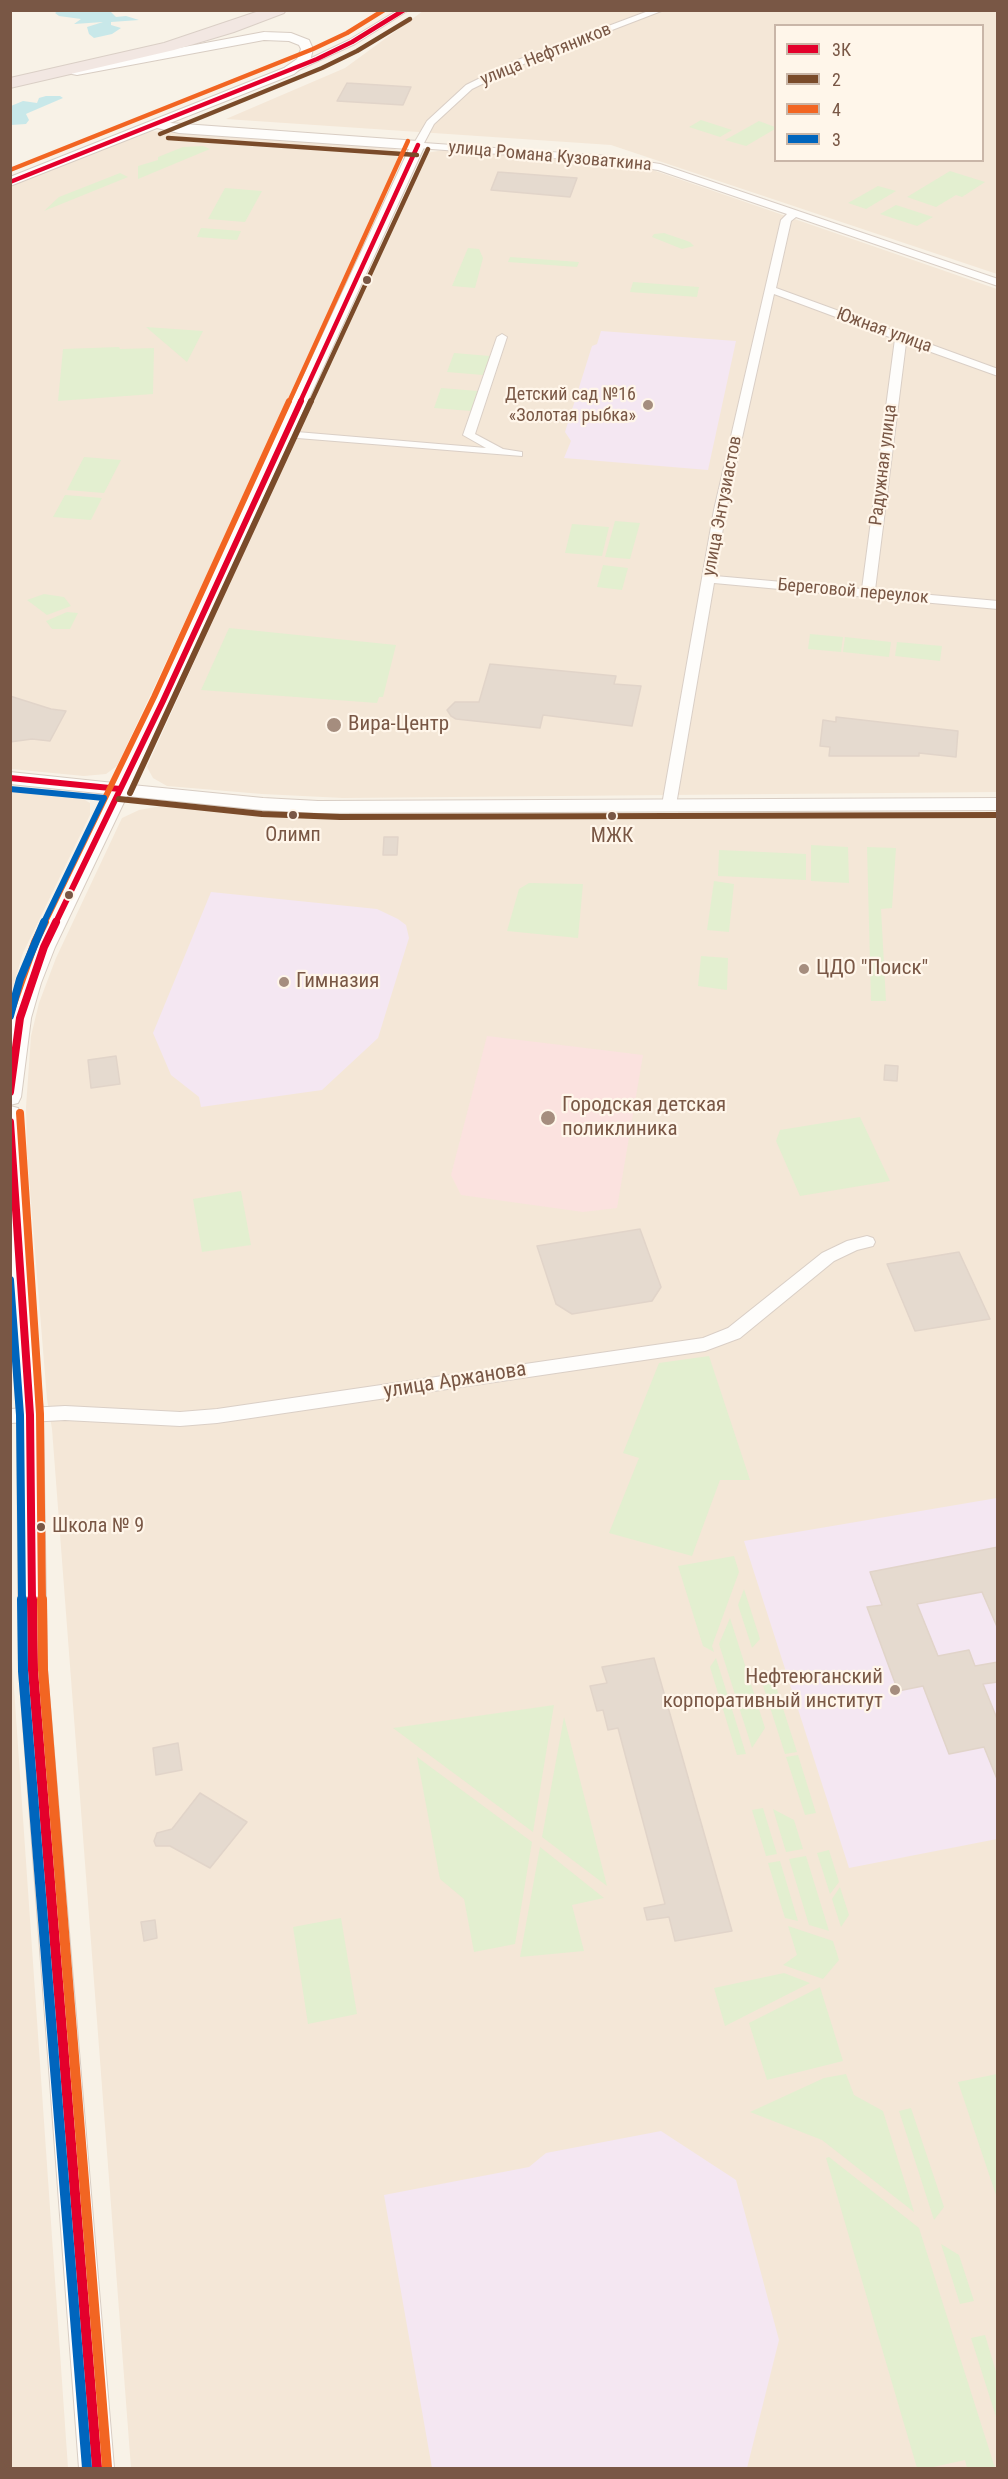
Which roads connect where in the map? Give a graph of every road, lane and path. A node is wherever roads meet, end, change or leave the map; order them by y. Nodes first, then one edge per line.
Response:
1 (249, 10) edge
2 (278, 10) edge
3 (405, 10) edge
4 (660, 10) edge
5 (289, 71) junction
6 (10, 78) edge
7 (28, 80) junction
8 (10, 83) edge
9 (156, 124) junction
10 (418, 145) junction
11 (10, 182) edge
12 (795, 213) junction
13 (998, 283) edge
14 (771, 289) junction
15 (502, 337) dead end
16 (901, 337) junction
17 (998, 373) edge
18 (285, 434) junction
19 (502, 452) junction
20 (518, 454) dead end
21 (708, 579) junction
22 (868, 593) junction
23 (998, 605) edge
24 (10, 778) edge
25 (120, 789) junction
26 (998, 804) edge
27 (669, 806) junction
28 (10, 1097) edge
29 (10, 1114) edge
30 (867, 1242) dead end
31 (20, 1415) edge
32 (97, 2469) edge

1 - 6 highway
2 - 7 highway
3 - 5 street
4 - 10 street, улица Нефтяников
5 - 7 street
5 - 9 street
7 - 8 highway
9 - 10 street, улица Романа Кузоваткина
9 - 11 street
10 - 12 street, улица Романа Кузоваткина
10 - 18 street, улица Нефтяников
12 - 13 street, улица Романа Кузоваткина
12 - 14 street, улица Энтузиастов
14 - 16 street, Южная улица
14 - 21 street, улица Энтузиастов
15 - 19 street
16 - 17 street, Южная улица
16 - 22 street, Радужная улица
18 - 19 street
18 - 25 street, улица Нефтяников
19 - 20 street
21 - 22 street, Береговой переулок
21 - 27 street, улица Энтузиастов
22 - 23 street, Береговой переулок
24 - 25 street
25 - 27 street
25 - 28 street, улица Нефтяников
26 - 27 street
29 - 31 street
30 - 31 street, улица Аржанова
31 - 32 street

